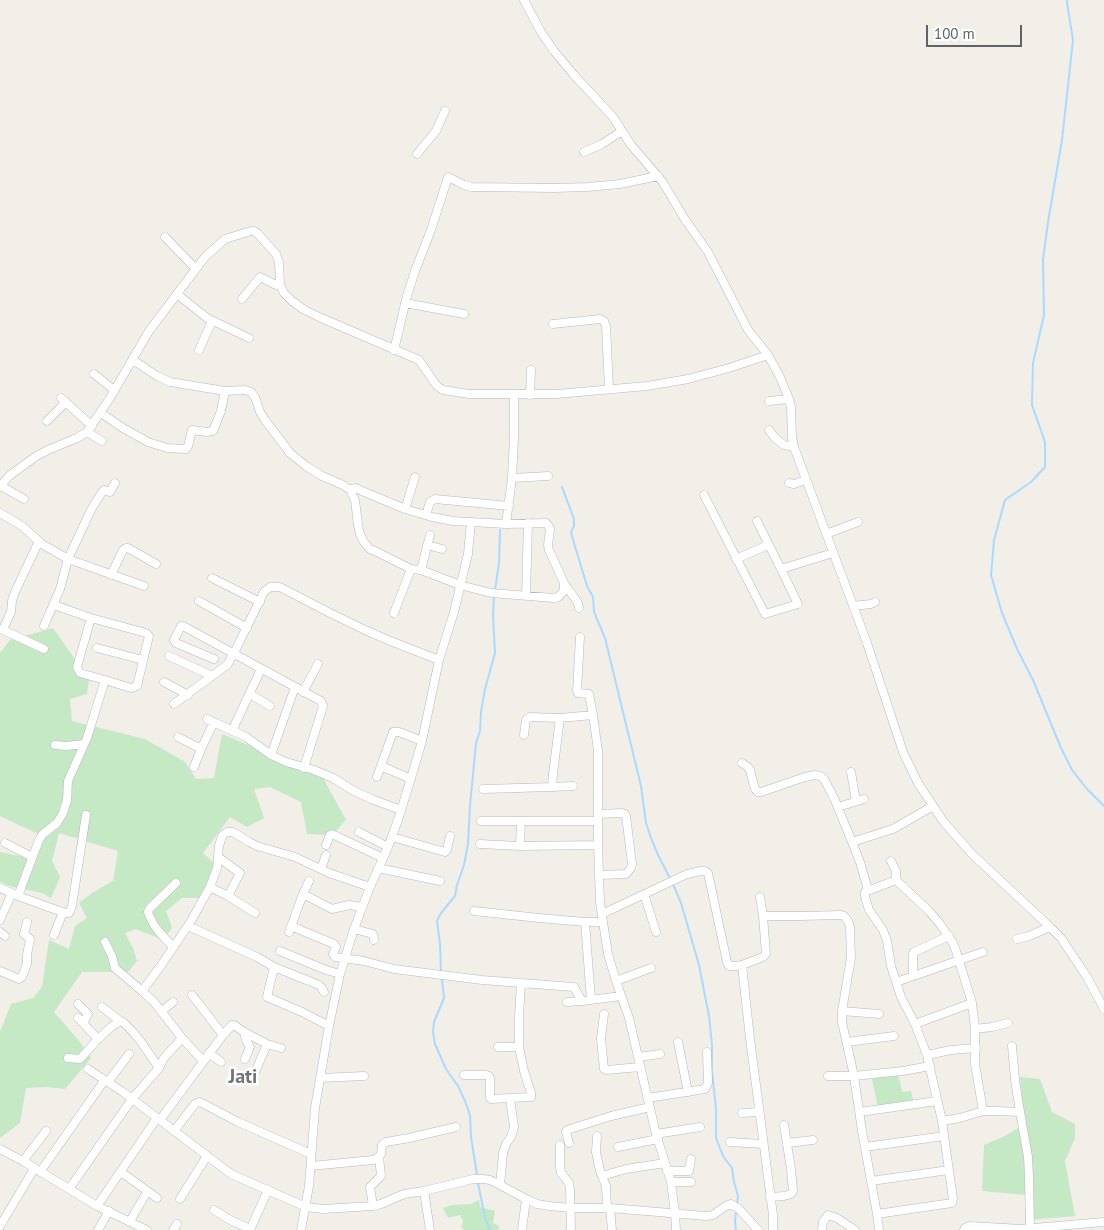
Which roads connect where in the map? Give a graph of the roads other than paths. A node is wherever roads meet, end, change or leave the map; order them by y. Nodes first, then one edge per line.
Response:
1 (524, 0) edge
2 (445, 111) dead end
3 (622, 131) junction
4 (584, 152) dead end
5 (417, 154) dead end
6 (658, 176) junction
7 (165, 237) dead end
8 (196, 268) junction
9 (280, 285) junction
10 (177, 294) junction
11 (242, 299) dead end
12 (405, 303) junction
13 (464, 314) dead end
14 (212, 320) junction
15 (553, 324) dead end
16 (249, 338) dead end
17 (199, 350) dead end
18 (394, 350) junction
19 (768, 355) junction
20 (133, 360) junction
21 (530, 370) dead end
22 (94, 374) dead end
23 (609, 389) junction
24 (114, 390) junction
25 (225, 391) junction
26 (514, 395) junction
27 (530, 395) junction
28 (789, 399) junction
29 (769, 401) dead end
30 (100, 413) junction
31 (46, 421) dead end
32 (90, 429) junction
33 (768, 430) dead end
34 (102, 441) dead end
35 (794, 447) junction
36 (548, 476) dead end
37 (415, 477) dead end
38 (512, 478) junction
39 (806, 480) junction
40 (115, 483) dead end
41 (789, 483) dead end
42 (0, 486) edge
43 (350, 490) junction
44 (704, 495) dead end
45 (24, 499) dead end
46 (509, 506) junction
47 (405, 509) junction
48 (0, 513) edge
49 (426, 515) junction
50 (757, 521) dead end
51 (471, 522) junction
52 (858, 522) dead end
53 (528, 523) junction
54 (506, 524) junction
55 (826, 534) junction
56 (430, 535) dead end
57 (39, 541) junction
58 (427, 545) junction
59 (768, 545) junction
60 (442, 549) dead end
61 (833, 553) junction
62 (68, 559) junction
63 (736, 559) junction
64 (156, 564) dead end
65 (411, 569) junction
66 (781, 569) junction
67 (421, 570) junction
68 (111, 575) junction
69 (212, 578) dead end
70 (564, 582) junction
71 (460, 585) junction
72 (144, 586) dead end
73 (526, 595) junction
74 (199, 601) dead end
75 (260, 602) junction
76 (875, 602) dead end
77 (54, 605) junction
78 (853, 606) junction
79 (579, 608) dead end
80 (394, 613) dead end
81 (91, 618) junction
82 (44, 626) dead end
83 (247, 628) junction
84 (1, 630) edge
85 (580, 637) dead end
86 (97, 648) dead end
87 (44, 649) dead end
88 (234, 654) junction
89 (170, 656) dead end
90 (214, 659) dead end
91 (143, 660) junction
92 (439, 660) junction
93 (318, 664) dead end
94 (260, 669) junction
95 (212, 676) junction
96 (105, 680) junction
97 (164, 682) dead end
98 (295, 688) junction
99 (304, 692) junction
100 (250, 694) junction
101 (188, 695) junction
102 (174, 704) dead end
103 (270, 706) dead end
104 (593, 715) junction
105 (560, 718) junction
106 (232, 731) junction
107 (524, 735) dead end
108 (178, 737) dead end
109 (422, 741) junction
110 (84, 744) junction
111 (55, 745) dead end
112 (201, 749) junction
113 (271, 755) junction
114 (742, 763) dead end
115 (381, 766) junction
116 (194, 767) dead end
117 (304, 768) junction
118 (851, 772) dead end
119 (377, 777) dead end
120 (411, 779) junction
121 (573, 786) dead end
122 (552, 787) junction
123 (483, 788) dead end
124 (933, 806) junction
125 (838, 807) junction
126 (401, 810) junction
127 (86, 815) dead end
128 (598, 817) junction
129 (481, 821) dead end
130 (521, 821) junction
131 (359, 832) dead end
132 (450, 836) dead end
133 (392, 837) junction
134 (852, 842) junction
135 (5, 843) dead end
136 (480, 844) dead end
137 (598, 845) junction
138 (326, 846) dead end
139 (520, 846) junction
140 (388, 847) junction
141 (326, 855) dead end
142 (32, 857) junction
143 (218, 857) junction
144 (383, 858) junction
145 (891, 861) dead end
146 (378, 868) junction
147 (320, 869) junction
148 (600, 875) junction
149 (896, 880) junction
150 (309, 881) dead end
151 (440, 881) dead end
152 (176, 883) dead end
153 (210, 887) junction
154 (370, 887) junction
155 (0, 888) edge
156 (868, 890) junction
157 (15, 894) junction
158 (303, 894) junction
159 (644, 894) junction
160 (228, 896) junction
161 (760, 897) dead end
162 (362, 907) junction
163 (474, 911) dead end
164 (63, 912) junction
165 (255, 913) dead end
166 (763, 916) junction
167 (602, 918) junction
168 (0, 920) edge
169 (27, 922) dead end
170 (585, 922) junction
171 (188, 926) junction
172 (1050, 927) junction
173 (354, 929) junction
174 (656, 932) dead end
175 (54, 935) dead end
176 (949, 936) junction
177 (1017, 939) dead end
178 (374, 940) dead end
179 (105, 942) dead end
180 (174, 947) junction
181 (280, 951) dead end
182 (983, 952) dead end
183 (344, 959) junction
184 (959, 960) junction
185 (742, 965) junction
186 (274, 967) junction
187 (651, 968) dead end
188 (0, 971) edge
189 (340, 974) junction
190 (913, 976) junction
191 (616, 981) junction
192 (896, 982) junction
193 (521, 983) junction
194 (142, 991) junction
195 (324, 992) dead end
196 (192, 995) dead end
197 (621, 996) junction
198 (586, 1001) junction
199 (172, 1002) dead end
200 (567, 1002) dead end
201 (972, 1003) junction
202 (78, 1004) dead end
203 (102, 1007) dead end
204 (1104, 1008) edge
205 (162, 1011) junction
206 (842, 1011) junction
207 (604, 1014) dead end
208 (879, 1014) dead end
209 (120, 1021) junction
210 (1008, 1023) dead end
211 (915, 1024) junction
212 (329, 1026) junction
213 (976, 1028) junction
214 (244, 1032) junction
215 (223, 1036) junction
216 (894, 1036) dead end
217 (182, 1038) junction
218 (98, 1039) junction
219 (678, 1042) dead end
220 (847, 1042) junction
221 (267, 1044) junction
222 (1012, 1046) dead end
223 (498, 1047) dead end
224 (519, 1047) junction
225 (281, 1048) dead end
226 (976, 1048) junction
227 (707, 1052) dead end
228 (209, 1053) junction
229 (129, 1054) dead end
230 (660, 1054) dead end
231 (927, 1055) junction
232 (638, 1057) junction
233 (68, 1058) dead end
234 (245, 1059) dead end
235 (204, 1062) junction
236 (221, 1062) dead end
237 (930, 1066) junction
238 (640, 1067) junction
239 (159, 1068) junction
240 (88, 1070) dead end
241 (256, 1070) dead end
242 (464, 1075) dead end
243 (364, 1076) dead end
244 (828, 1076) dead end
245 (854, 1076) junction
246 (320, 1078) junction
247 (106, 1081) junction
248 (688, 1092) junction
249 (510, 1098) junction
250 (648, 1098) junction
251 (132, 1099) junction
252 (937, 1101) junction
253 (650, 1107) junction
254 (983, 1111) junction
255 (742, 1112) dead end
256 (759, 1112) junction
257 (860, 1112) junction
258 (1020, 1112) junction
259 (159, 1119) junction
260 (942, 1121) junction
261 (784, 1125) dead end
262 (456, 1127) dead end
263 (700, 1127) dead end
264 (46, 1131) dead end
265 (174, 1131) junction
266 (597, 1136) dead end
267 (657, 1136) junction
268 (944, 1136) junction
269 (813, 1140) dead end
270 (730, 1142) dead end
271 (569, 1143) dead end
272 (787, 1143) junction
273 (764, 1144) junction
274 (560, 1145) dead end
275 (618, 1147) dead end
276 (866, 1147) junction
277 (0, 1149) edge
278 (311, 1154) junction
279 (207, 1156) junction
280 (379, 1157) junction
281 (691, 1159) dead end
282 (22, 1161) junction
283 (665, 1163) junction
284 (311, 1166) junction
285 (37, 1170) junction
286 (949, 1170) junction
287 (667, 1171) junction
288 (121, 1172) junction
289 (602, 1176) junction
290 (871, 1180) junction
291 (671, 1182) junction
292 (691, 1182) dead end
293 (500, 1185) junction
294 (68, 1189) junction
295 (268, 1190) junction
296 (424, 1191) junction
297 (147, 1192) junction
298 (770, 1197) junction
299 (157, 1198) dead end
300 (180, 1199) dead end
301 (526, 1199) junction
302 (97, 1206) junction
303 (372, 1206) junction
304 (306, 1207) junction
305 (571, 1208) junction
306 (609, 1208) junction
307 (214, 1210) dead end
308 (108, 1211) junction
309 (675, 1213) junction
310 (877, 1214) junction
311 (130, 1221) junction
312 (1104, 1222) edge
313 (0, 1226) edge
314 (1060, 1228) edge
315 (1025, 1229) edge
316 (98, 1230) edge
317 (147, 1230) edge
318 (250, 1230) edge
319 (301, 1230) edge
320 (430, 1230) edge
321 (522, 1230) edge
322 (571, 1230) edge
323 (612, 1230) edge
324 (676, 1230) edge
325 (758, 1230) edge
326 (772, 1230) edge
327 (822, 1230) edge
328 (855, 1230) edge
329 (879, 1230) edge
330 (964, 1230) edge

1 - 3 street
2 - 5 street
3 - 4 street
3 - 6 street
6 - 12 street
6 - 19 street
7 - 8 street
8 - 9 street
8 - 10 street
9 - 11 street
9 - 18 street
10 - 14 street
10 - 20 street
12 - 13 street
12 - 18 street
14 - 16 street
14 - 17 street
15 - 23 street
18 - 26 street
19 - 23 street
19 - 28 street
20 - 24 street
20 - 25 street
21 - 27 street
22 - 24 street
23 - 27 street
24 - 30 street
25 - 30 street
25 - 43 street
26 - 27 street
26 - 38 street
28 - 29 street
28 - 35 street
30 - 32 street
31 - 32 street
32 - 34 street
32 - 42 street
33 - 35 street
35 - 39 street
36 - 38 street
37 - 47 street
38 - 46 street
39 - 41 street
39 - 55 street
40 - 62 street
42 - 45 street
43 - 47 street
43 - 65 street
44 - 63 street
46 - 49 street
46 - 54 street
47 - 49 street
48 - 57 street
49 - 51 street
50 - 59 street
51 - 54 street
51 - 71 street
52 - 55 street
53 - 54 street
53 - 70 street
53 - 73 street
55 - 61 street
56 - 58 street
57 - 62 street
57 - 84 street
58 - 60 street
58 - 67 street
59 - 63 street
59 - 66 street
61 - 66 street
61 - 78 street
62 - 68 street
62 - 77 street
63 - 66 street
64 - 68 street
65 - 67 street
65 - 80 street
67 - 71 street
68 - 72 street
69 - 75 street
70 - 73 street
70 - 79 street
71 - 73 street
71 - 92 street
74 - 83 street
75 - 83 street
75 - 92 street
76 - 78 street
77 - 81 street
77 - 82 street
78 - 124 street
81 - 91 street
81 - 96 street
83 - 88 street
84 - 87 street
85 - 104 street
86 - 91 street
88 - 90 street
88 - 94 street
88 - 95 street
89 - 95 street
91 - 96 street
92 - 109 street
93 - 99 street
94 - 98 street
94 - 100 street
95 - 101 street
96 - 110 street
97 - 101 street
98 - 99 street
98 - 113 street
99 - 117 street
100 - 103 street
100 - 106 street
101 - 102 street
104 - 105 street
104 - 128 street
105 - 107 street
105 - 122 street
106 - 112 street
106 - 113 street
108 - 112 street
109 - 115 street
109 - 120 street
110 - 111 street
110 - 142 street
112 - 116 street
113 - 117 street
114 - 125 street
115 - 119 street
115 - 120 street
117 - 126 street
118 - 125 street
120 - 126 street
121 - 122 street
122 - 123 street
124 - 134 street
124 - 172 street
125 - 134 street
126 - 133 street
127 - 164 street
128 - 130 street
128 - 137 street
128 - 148 street
129 - 130 street
130 - 139 street
131 - 140 street
132 - 133 street
133 - 140 street
134 - 156 street
135 - 142 street
136 - 139 street
137 - 139 street
137 - 148 street
138 - 144 street
140 - 144 street
141 - 147 street
142 - 157 street
143 - 147 street
143 - 153 street
143 - 160 street
144 - 146 street
145 - 149 street
146 - 151 street
146 - 154 street
147 - 154 street
148 - 167 street
149 - 156 street
149 - 176 street
150 - 158 street
152 - 180 street
153 - 160 street
153 - 171 street
154 - 162 street
155 - 157 street
156 - 192 street
157 - 164 street
157 - 168 street
158 - 162 street
158 - 183 street
159 - 167 street
159 - 174 street
159 - 185 street
160 - 165 street
161 - 166 street
162 - 173 street
163 - 170 street
164 - 175 street
166 - 185 street
166 - 206 street
167 - 170 street
167 - 191 street
169 - 188 street
170 - 198 street
171 - 180 street
171 - 186 street
172 - 177 street
172 - 204 street
173 - 178 street
173 - 183 street
176 - 184 street
176 - 190 street
179 - 194 street
180 - 194 street
181 - 189 street
182 - 184 street
183 - 189 street
183 - 193 street
184 - 190 street
184 - 201 street
185 - 256 street
186 - 195 street
186 - 212 street
187 - 191 street
189 - 212 street
190 - 192 street
191 - 197 street
192 - 211 street
193 - 198 street
193 - 224 street
194 - 205 street
196 - 215 street
197 - 198 street
197 - 232 street
198 - 200 street
199 - 205 street
201 - 211 street
201 - 213 street
202 - 218 street
203 - 209 street
205 - 217 street
206 - 208 street
206 - 220 street
207 - 238 street
209 - 218 street
209 - 239 street
210 - 213 street
211 - 231 street
212 - 246 street
213 - 226 street
214 - 215 street
214 - 221 street
214 - 234 street
215 - 228 street
216 - 220 street
217 - 235 street
217 - 239 street
218 - 233 street
219 - 248 street
220 - 245 street
221 - 225 street
221 - 241 street
222 - 258 street
223 - 224 street
224 - 249 street
226 - 231 street
226 - 254 street
227 - 248 street
228 - 235 street
228 - 236 street
229 - 247 street
230 - 232 street
231 - 237 street
232 - 238 street
235 - 259 street
237 - 245 street
237 - 252 street
238 - 250 street
239 - 251 street
240 - 247 street
242 - 249 street
243 - 246 street
244 - 245 street
245 - 257 street
246 - 278 street
247 - 251 street
247 - 285 street
248 - 250 street
249 - 293 street
250 - 253 street
251 - 259 street
251 - 294 street
252 - 257 street
252 - 260 street
253 - 267 street
253 - 271 street
254 - 258 street
254 - 260 street
255 - 256 street
256 - 273 street
257 - 276 street
258 - 315 street
259 - 265 street
259 - 288 street
260 - 268 street
261 - 272 street
262 - 280 street
263 - 267 street
264 - 282 street
265 - 278 street
265 - 279 street
266 - 289 street
267 - 275 street
267 - 283 street
268 - 276 street
268 - 286 street
269 - 272 street
270 - 273 street
272 - 298 street
273 - 298 street
274 - 305 street
276 - 290 street
277 - 282 street
278 - 284 street
279 - 295 street
279 - 300 street
280 - 284 street
280 - 303 street
281 - 287 street
282 - 285 street
283 - 287 street
283 - 289 street
284 - 304 street
285 - 294 street
285 - 313 street
286 - 290 street
286 - 310 street
287 - 291 street
288 - 297 street
288 - 302 street
289 - 306 street
290 - 310 street
291 - 292 street
291 - 309 street
293 - 296 street
293 - 301 street
294 - 302 street
295 - 304 street
295 - 318 street
296 - 303 street
296 - 320 street
297 - 299 street
297 - 311 street
298 - 326 street
301 - 305 street
301 - 321 street
302 - 308 street
303 - 304 street
304 - 319 street
305 - 306 street
305 - 322 street
306 - 309 street
306 - 323 street
307 - 318 street
308 - 311 street
308 - 316 street
309 - 324 street
309 - 325 street
310 - 329 street
311 - 317 street
312 - 314 street
314 - 315 street
315 - 330 street
327 - 328 street

